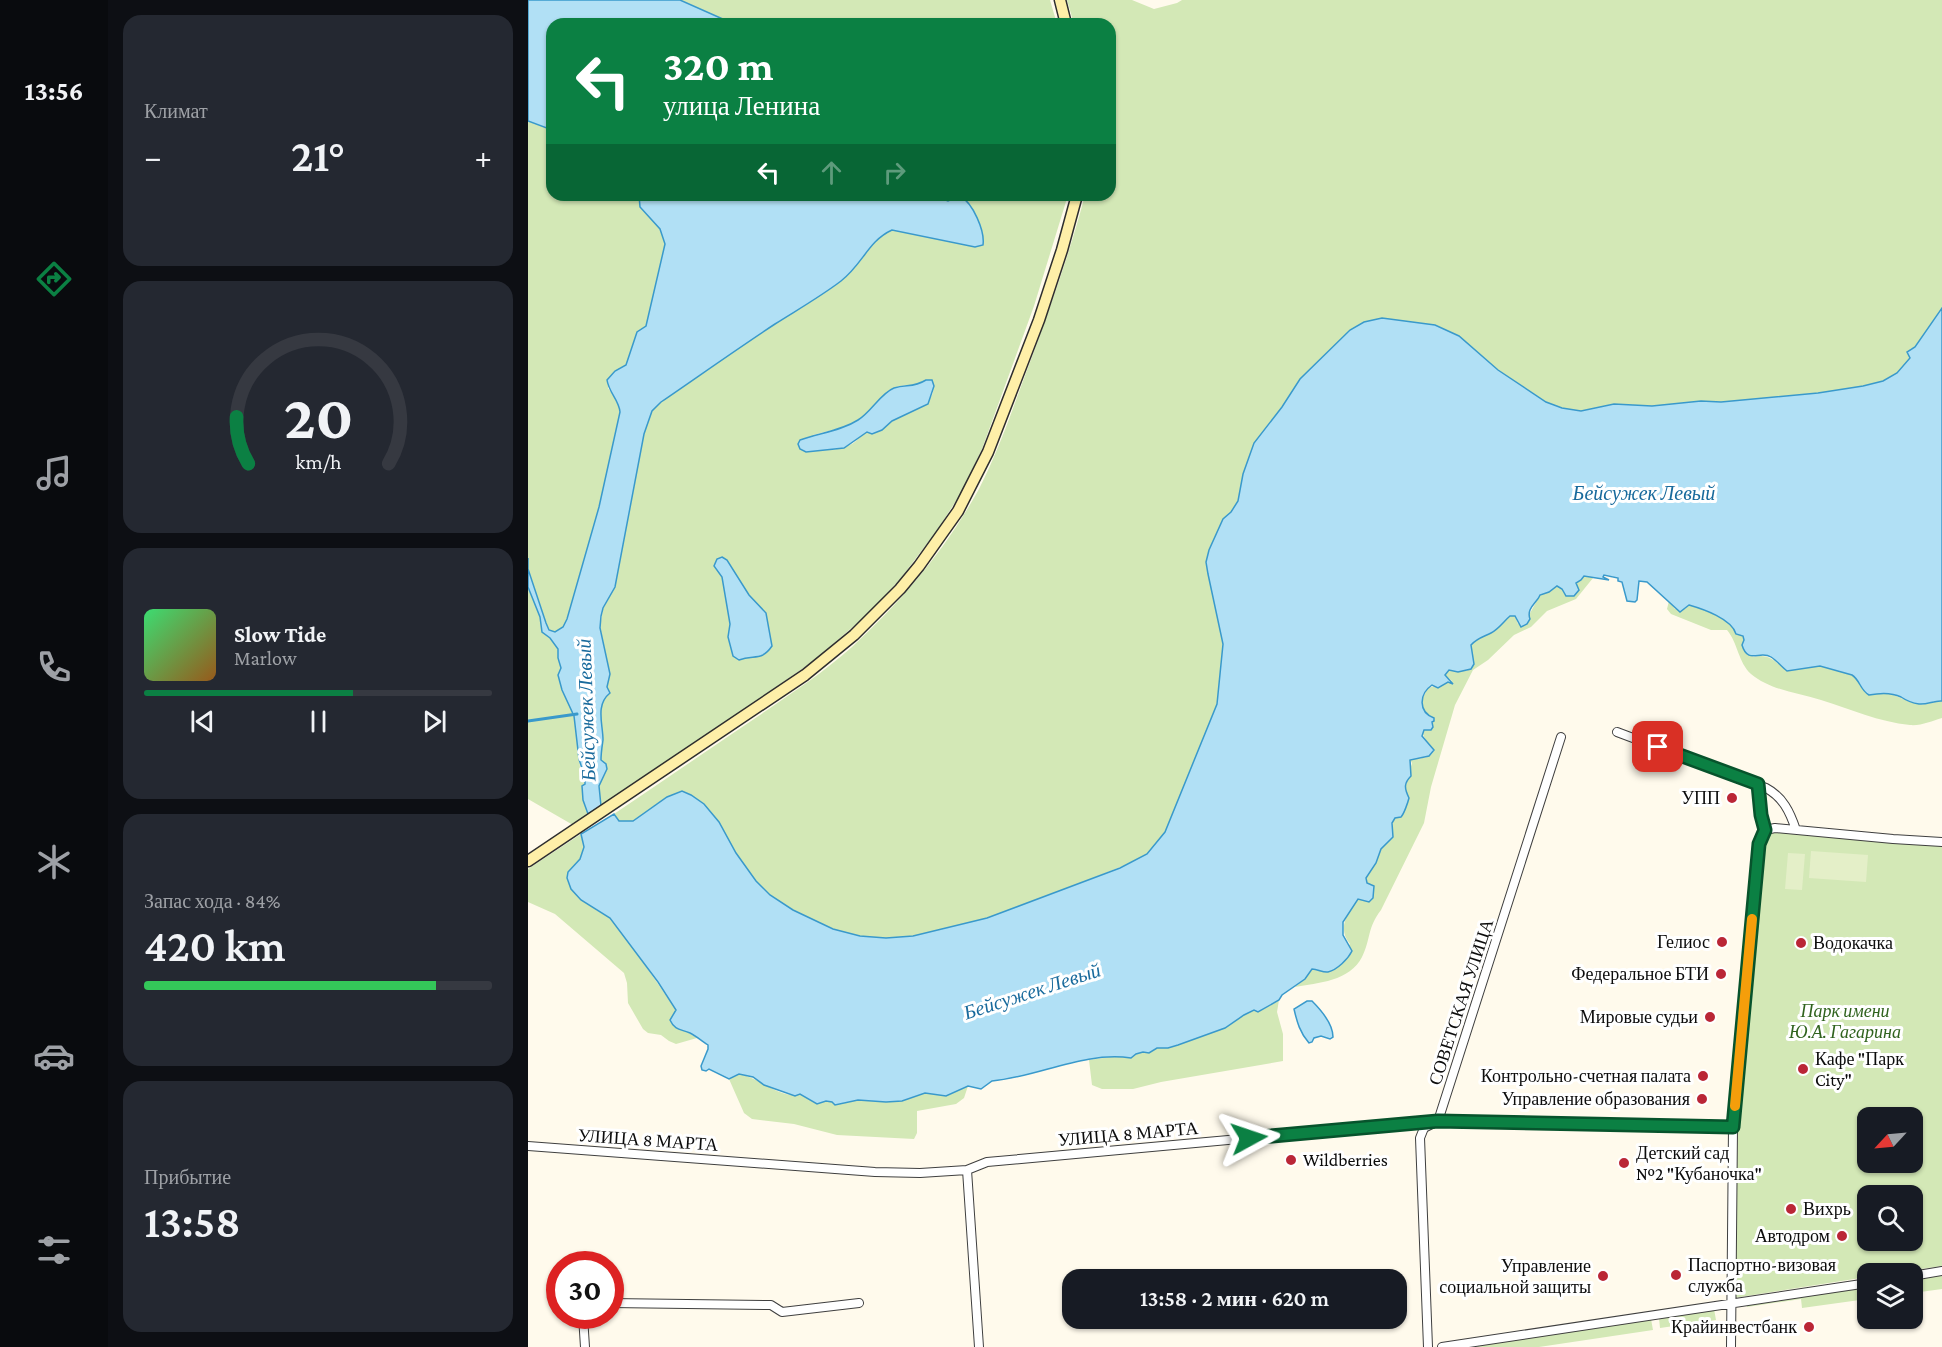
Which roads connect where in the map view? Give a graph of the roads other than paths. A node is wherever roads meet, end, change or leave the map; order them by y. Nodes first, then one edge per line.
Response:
1 (1060, 0) edge
2 (1064, 18) edge
3 (1075, 201) edge
4 (1617, 732) dead end
5 (1562, 737) dead end
6 (1758, 784) junction
7 (1765, 830) junction
8 (1796, 830) junction
9 (1942, 842) edge
10 (528, 861) edge
11 (1438, 1121) junction
12 (1733, 1127) junction
13 (528, 1146) edge
14 (967, 1170) junction
15 (1942, 1271) edge
16 (1923, 1274) edge
17 (1857, 1285) edge
18 (624, 1303) edge
19 (860, 1303) dead end
20 (1730, 1304) junction
21 (584, 1329) edge
22 (585, 1347) edge
23 (979, 1347) edge
24 (1428, 1347) edge
25 (1442, 1347) edge
26 (1731, 1347) edge

1 - 2 street
3 - 10 street
4 - 6 street
5 - 11 street, СОВЕТСКАЯ УЛИЦА
6 - 7 street
6 - 8 street
7 - 8 street
7 - 12 street
8 - 9 street
11 - 12 street, УЛИЦА 8 МАРТА
11 - 14 street, УЛИЦА 8 МАРТА
11 - 24 street, СОВЕТСКАЯ УЛИЦА
12 - 20 street
13 - 14 street, УЛИЦА 8 МАРТА
14 - 23 street
15 - 16 street
17 - 20 street
18 - 19 street
20 - 25 street
20 - 26 street
21 - 22 street

